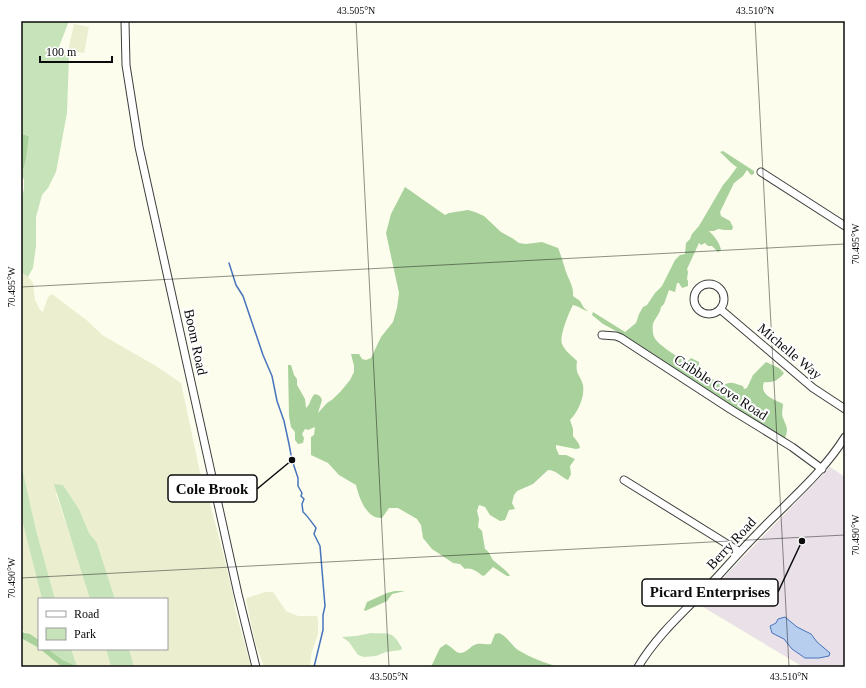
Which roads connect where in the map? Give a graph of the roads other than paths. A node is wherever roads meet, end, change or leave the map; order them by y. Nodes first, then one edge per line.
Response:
1 (125, 21) edge
2 (761, 172) dead end
3 (845, 226) edge
4 (720, 309) junction
5 (602, 335) dead end
6 (845, 409) edge
7 (845, 437) edge
8 (822, 469) junction
9 (624, 480) dead end
10 (740, 552) junction
11 (256, 667) edge
12 (638, 667) edge

1 - 11 street, Boom Road
2 - 3 street
4 - 4 street
4 - 6 street, Michelle Way
5 - 8 street, Cribble Cove Road
7 - 8 street, Berry Road
8 - 10 street, Berry Road
9 - 10 street
10 - 12 street, Berry Road

